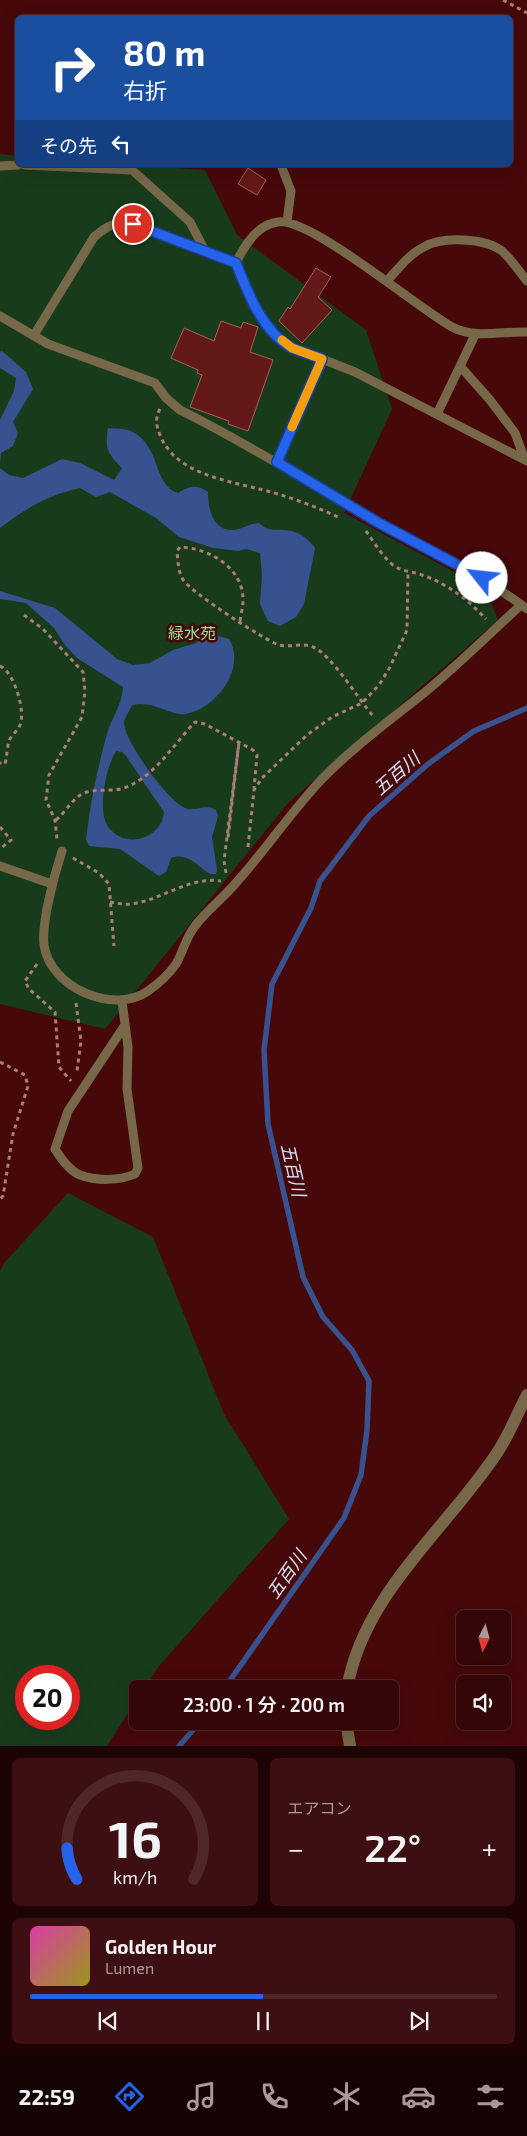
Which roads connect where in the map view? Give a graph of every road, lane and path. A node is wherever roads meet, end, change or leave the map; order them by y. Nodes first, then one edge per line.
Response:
1 (503, 0) edge
2 (527, 13) edge
3 (15, 165) edge
4 (0, 166) edge
5 (67, 167) edge
6 (282, 167) edge
7 (288, 222) junction
8 (204, 251) junction
9 (236, 263) junction
10 (387, 281) junction
11 (527, 281) edge
12 (0, 316) edge
13 (527, 332) edge
14 (34, 334) junction
15 (475, 335) junction
16 (322, 359) junction
17 (460, 366) junction
18 (166, 398) junction
19 (437, 414) junction
20 (526, 460) edge
21 (277, 462) junction
22 (344, 520) dead end
23 (358, 526) dead end
24 (408, 572) junction
25 (524, 607) edge
26 (24, 615) dead end
27 (240, 621) junction
28 (496, 628) junction
29 (0, 666) edge
30 (362, 703) junction
31 (382, 726) junction
32 (239, 742) junction
33 (0, 763) edge
34 (254, 790) junction
35 (55, 820) junction
36 (0, 827) edge
37 (0, 849) edge
38 (62, 851) junction
39 (0, 866) edge
40 (247, 869) junction
41 (236, 883) junction
42 (52, 884) junction
43 (110, 902) junction
44 (114, 946) dead end
45 (47, 954) junction
46 (73, 986) junction
47 (122, 1001) junction
48 (125, 1025) junction
49 (0, 1062) edge
50 (80, 1087) junction
51 (0, 1199) edge
52 (527, 1395) edge
53 (349, 1680) edge
54 (347, 1730) edge
55 (350, 1746) edge

1 - 2 path
3 - 4 lane
5 - 8 lane
6 - 7 lane
7 - 9 lane
7 - 10 lane
8 - 9 lane
8 - 14 lane
9 - 16 lane
10 - 11 lane
10 - 15 lane
12 - 14 lane
13 - 15 lane
14 - 18 lane
15 - 17 lane
16 - 19 lane
16 - 21 lane
17 - 19 lane
17 - 20 lane
18 - 21 lane
18 - 22 path
19 - 20 lane
21 - 25 lane
23 - 24 path
24 - 28 path
24 - 30 path
25 - 28 lane
26 - 35 path
27 - 27 path
27 - 30 path
28 - 31 lane
29 - 33 path
30 - 31 path
30 - 34 path
31 - 40 lane
32 - 34 path
32 - 35 path
32 - 41 path
34 - 40 path
35 - 38 path
36 - 37 path
38 - 42 lane
38 - 43 path
39 - 42 lane
40 - 41 lane
41 - 43 path
41 - 47 lane
42 - 45 lane
43 - 44 path
45 - 46 lane
45 - 50 path
46 - 47 lane
46 - 50 path
47 - 48 lane
48 - 50 lane
48 - 50 lane
49 - 51 path
52 - 53 street
54 - 55 street

